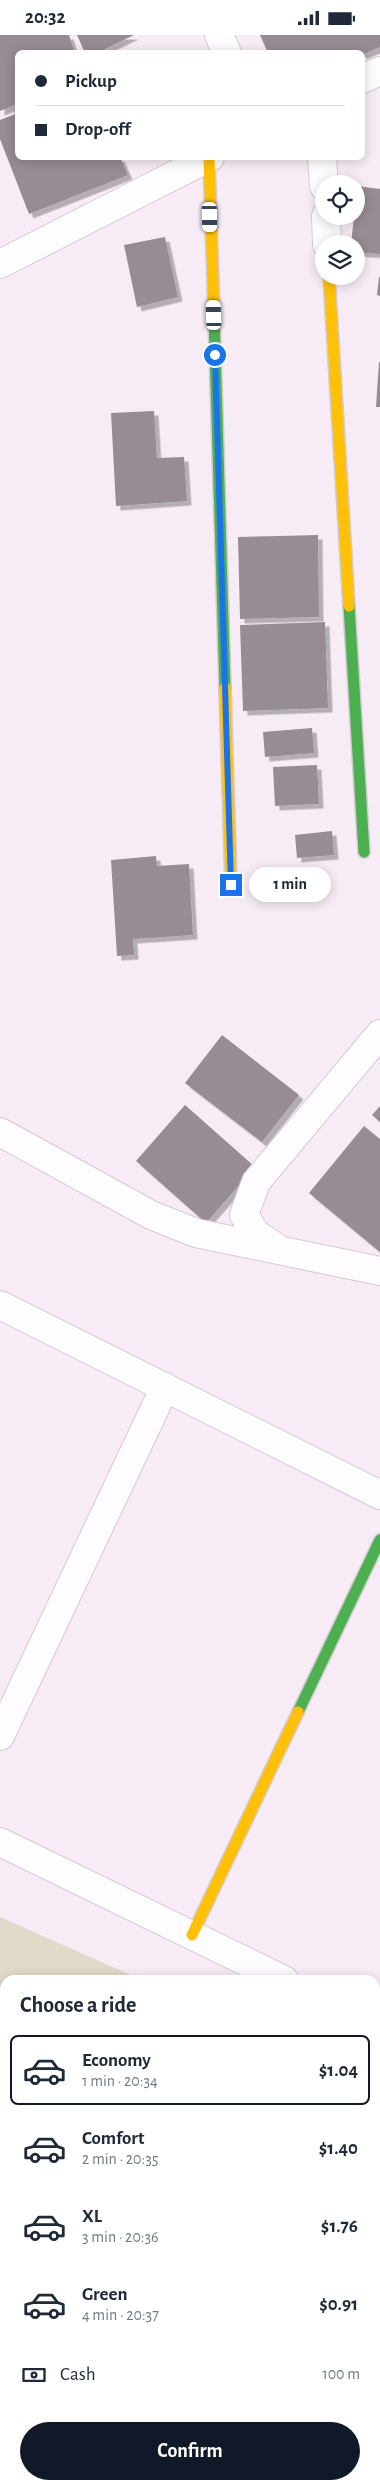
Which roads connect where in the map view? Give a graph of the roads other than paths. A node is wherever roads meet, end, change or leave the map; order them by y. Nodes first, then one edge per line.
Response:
1 (219, 35) edge
2 (225, 50) edge
3 (380, 71) edge
4 (365, 78) edge
5 (205, 160) edge
6 (209, 160) edge
7 (322, 160) edge
8 (323, 175) edge
9 (0, 264) edge
10 (330, 285) edge
11 (364, 853) dead end
12 (231, 885) dead end
13 (380, 1034) edge
14 (0, 1132) edge
15 (278, 1248) junction
16 (380, 1271) edge
17 (0, 1305) edge
18 (165, 1387) junction
19 (380, 1495) edge
20 (380, 1540) edge
21 (0, 1736) edge
22 (0, 1842) edge
23 (192, 1935) junction
24 (274, 1975) edge

1 - 2 street
3 - 4 street
5 - 9 street
6 - 12 street
7 - 8 street
10 - 11 street
13 - 15 street
14 - 15 street
15 - 16 street
17 - 18 street
18 - 19 street
18 - 21 street
20 - 23 street
22 - 23 street
23 - 24 street

